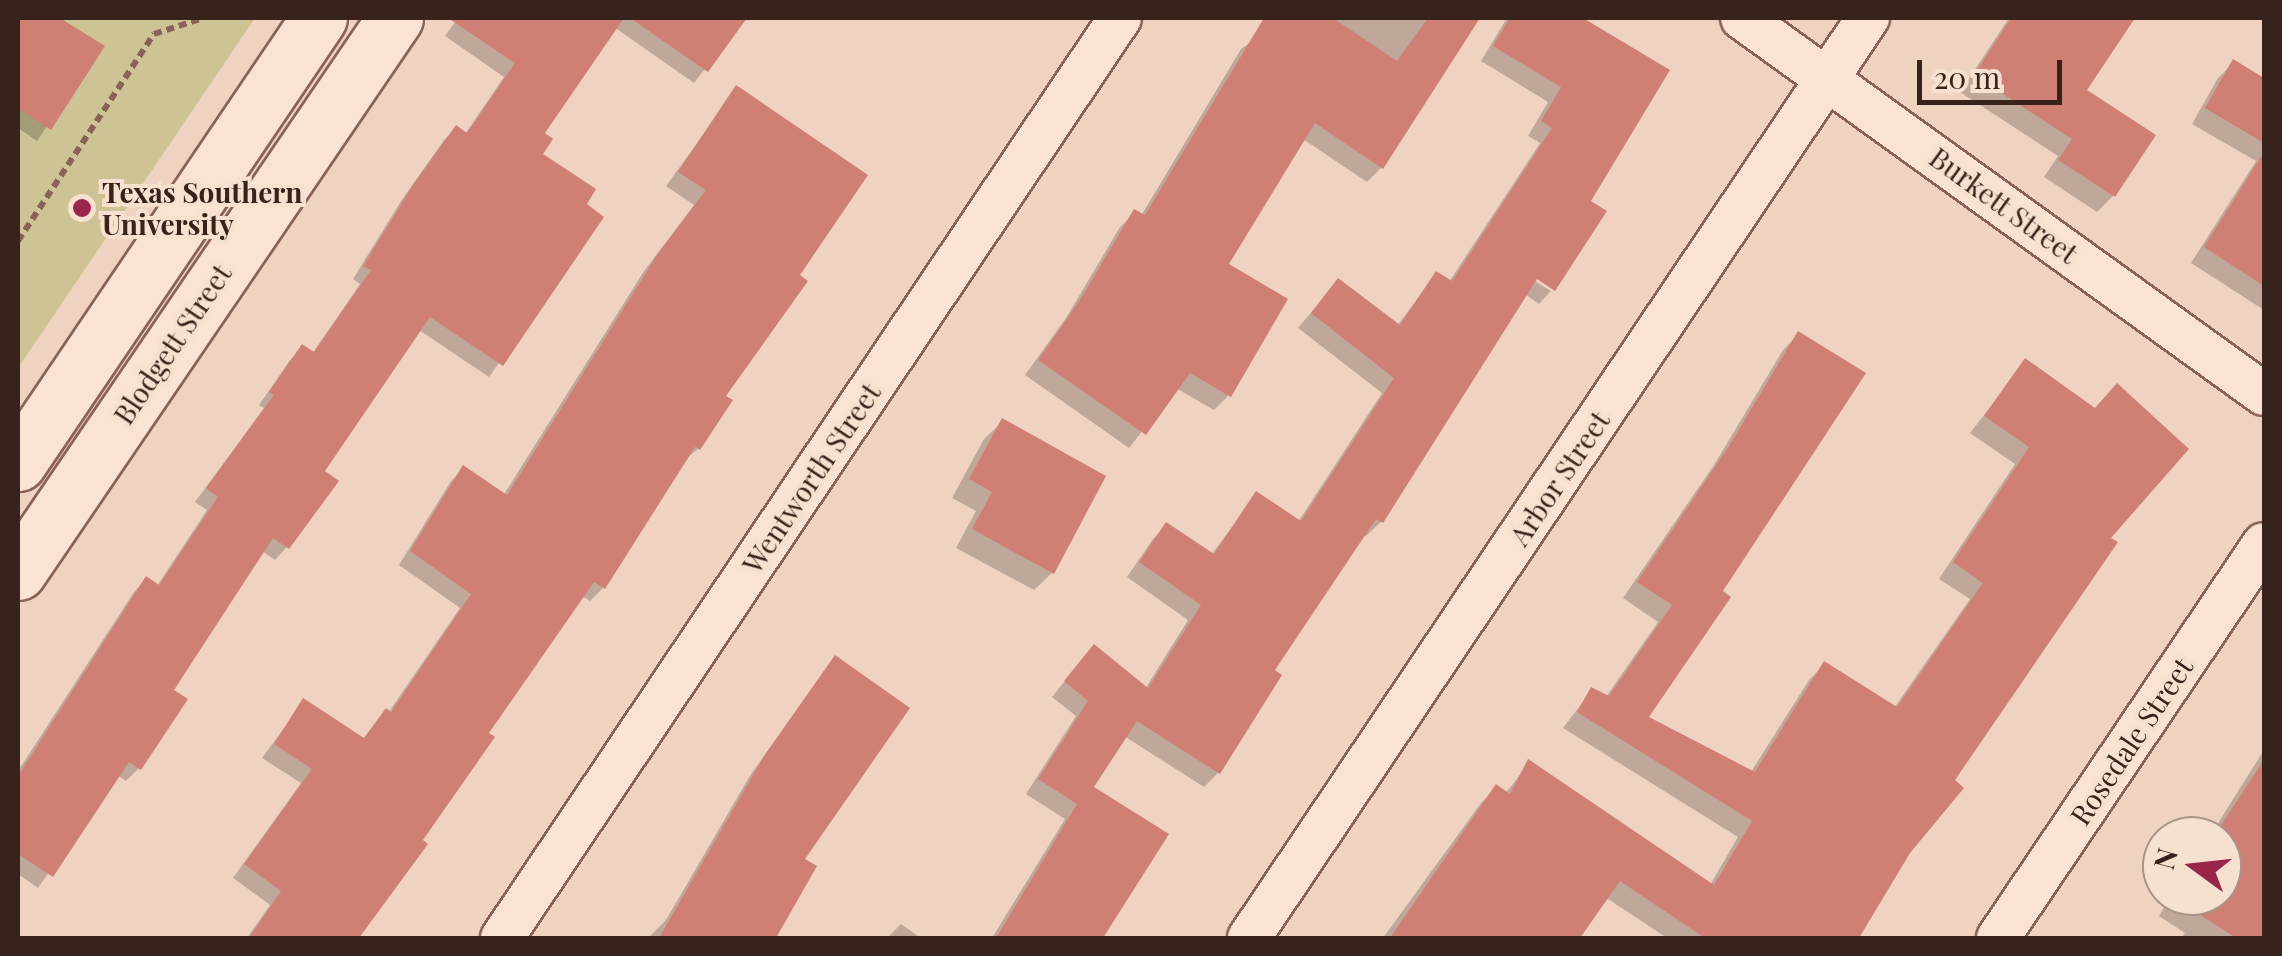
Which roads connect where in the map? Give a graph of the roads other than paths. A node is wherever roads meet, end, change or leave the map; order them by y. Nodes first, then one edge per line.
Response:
1 (319, 18) edge
2 (395, 18) edge
3 (1120, 18) edge
4 (1742, 18) edge
5 (1868, 18) edge
6 (1828, 77) junction
7 (119, 315) junction
8 (167, 350) junction
9 (2264, 394) edge
10 (18, 464) edge
11 (2264, 544) edge
12 (18, 572) edge
13 (502, 938) edge
14 (1249, 938) edge
15 (1998, 938) edge

1 - 7 main road
2 - 8 main road, Blodgett Street
3 - 13 street, Wentworth Street
4 - 6 street, Burkett Street
5 - 6 street, Arbor Street
6 - 9 street, Burkett Street
6 - 14 street, Arbor Street
7 - 8 main road
7 - 10 main road
8 - 12 main road, Blodgett Street
11 - 15 street, Rosedale Street

